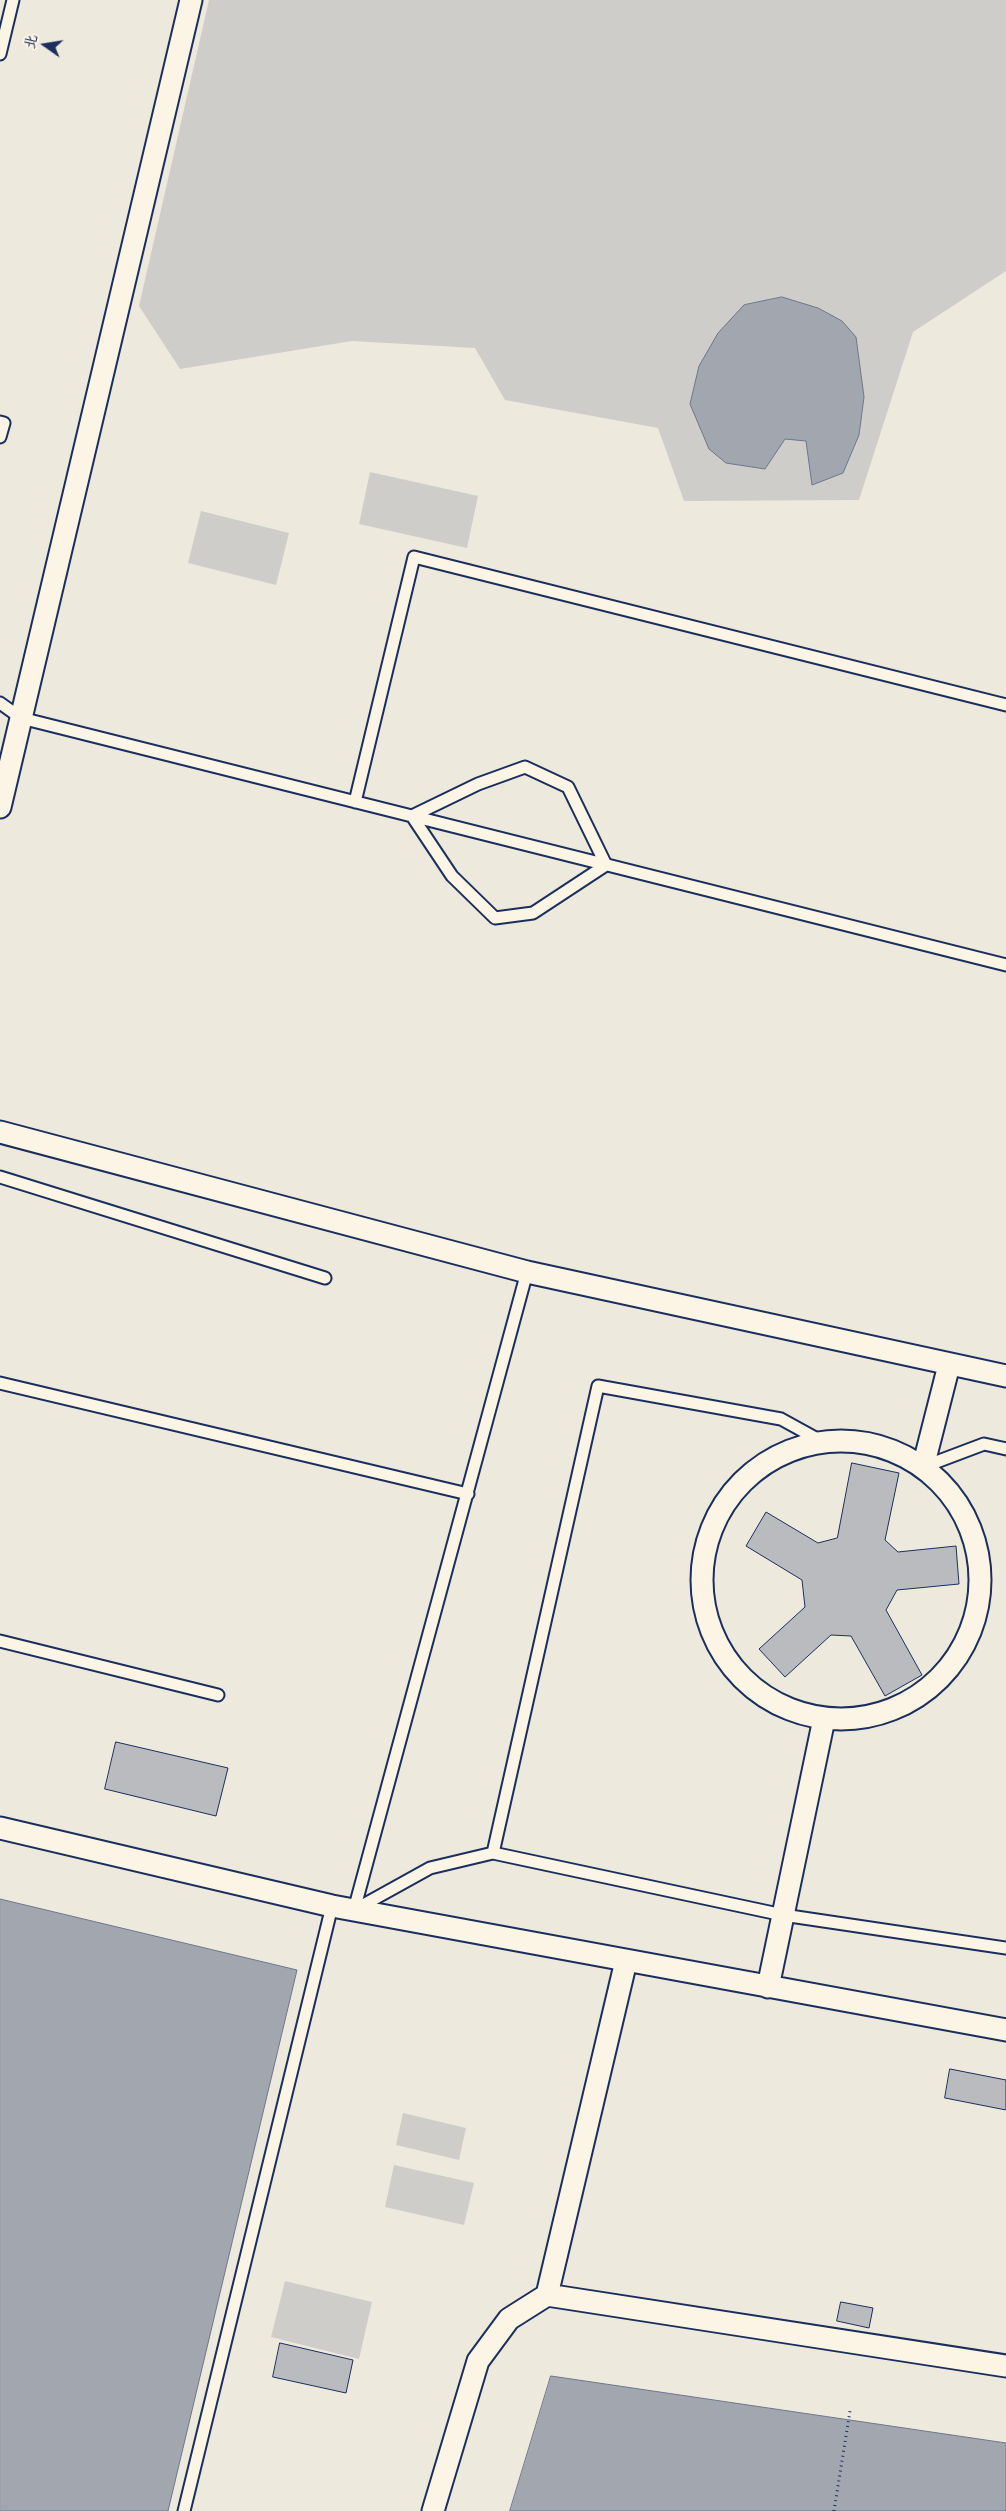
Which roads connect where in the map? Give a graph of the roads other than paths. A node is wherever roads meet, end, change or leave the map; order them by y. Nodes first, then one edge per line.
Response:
1 (13, 0) edge
2 (191, 0) edge
3 (0, 54) edge
4 (0, 422) edge
5 (0, 437) edge
6 (0, 703) edge
7 (1006, 705) edge
8 (21, 718) junction
9 (355, 802) junction
10 (0, 807) edge
11 (412, 816) junction
12 (606, 865) junction
13 (1006, 965) edge
14 (0, 1132) edge
15 (0, 1177) edge
16 (526, 1272) junction
17 (325, 1278) dead end
18 (949, 1365) junction
19 (1006, 1376) edge
20 (0, 1383) edge
21 (821, 1441) junction
22 (1006, 1449) edge
23 (924, 1467) junction
24 (468, 1494) junction
25 (0, 1641) edge
26 (218, 1695) dead end
27 (824, 1719) junction
28 (0, 1828) edge
29 (493, 1853) junction
30 (332, 1906) junction
31 (354, 1910) junction
32 (784, 1915) junction
33 (1006, 1948) edge
34 (626, 1962) junction
35 (768, 1987) junction
36 (1006, 2030) edge
37 (547, 2296) junction
38 (1006, 2366) edge
39 (184, 2511) edge
40 (433, 2511) edge

1 - 3 lane
2 - 8 street
4 - 5 lane
6 - 8 lane
7 - 9 lane
8 - 9 lane
8 - 10 street
9 - 11 lane
11 - 12 lane
11 - 12 lane
11 - 12 lane
12 - 13 lane
14 - 16 street
15 - 17 lane
16 - 18 street
16 - 24 lane
18 - 19 street
18 - 23 street
20 - 24 lane
21 - 23 street
21 - 27 street
21 - 29 lane
22 - 23 lane
23 - 27 street
24 - 31 lane
25 - 26 lane
27 - 32 street
28 - 30 street
29 - 31 lane
29 - 32 lane
30 - 31 street
30 - 39 lane
31 - 34 street
32 - 33 lane
32 - 35 street
34 - 35 street
34 - 37 street
35 - 36 street
37 - 38 street
37 - 40 street

